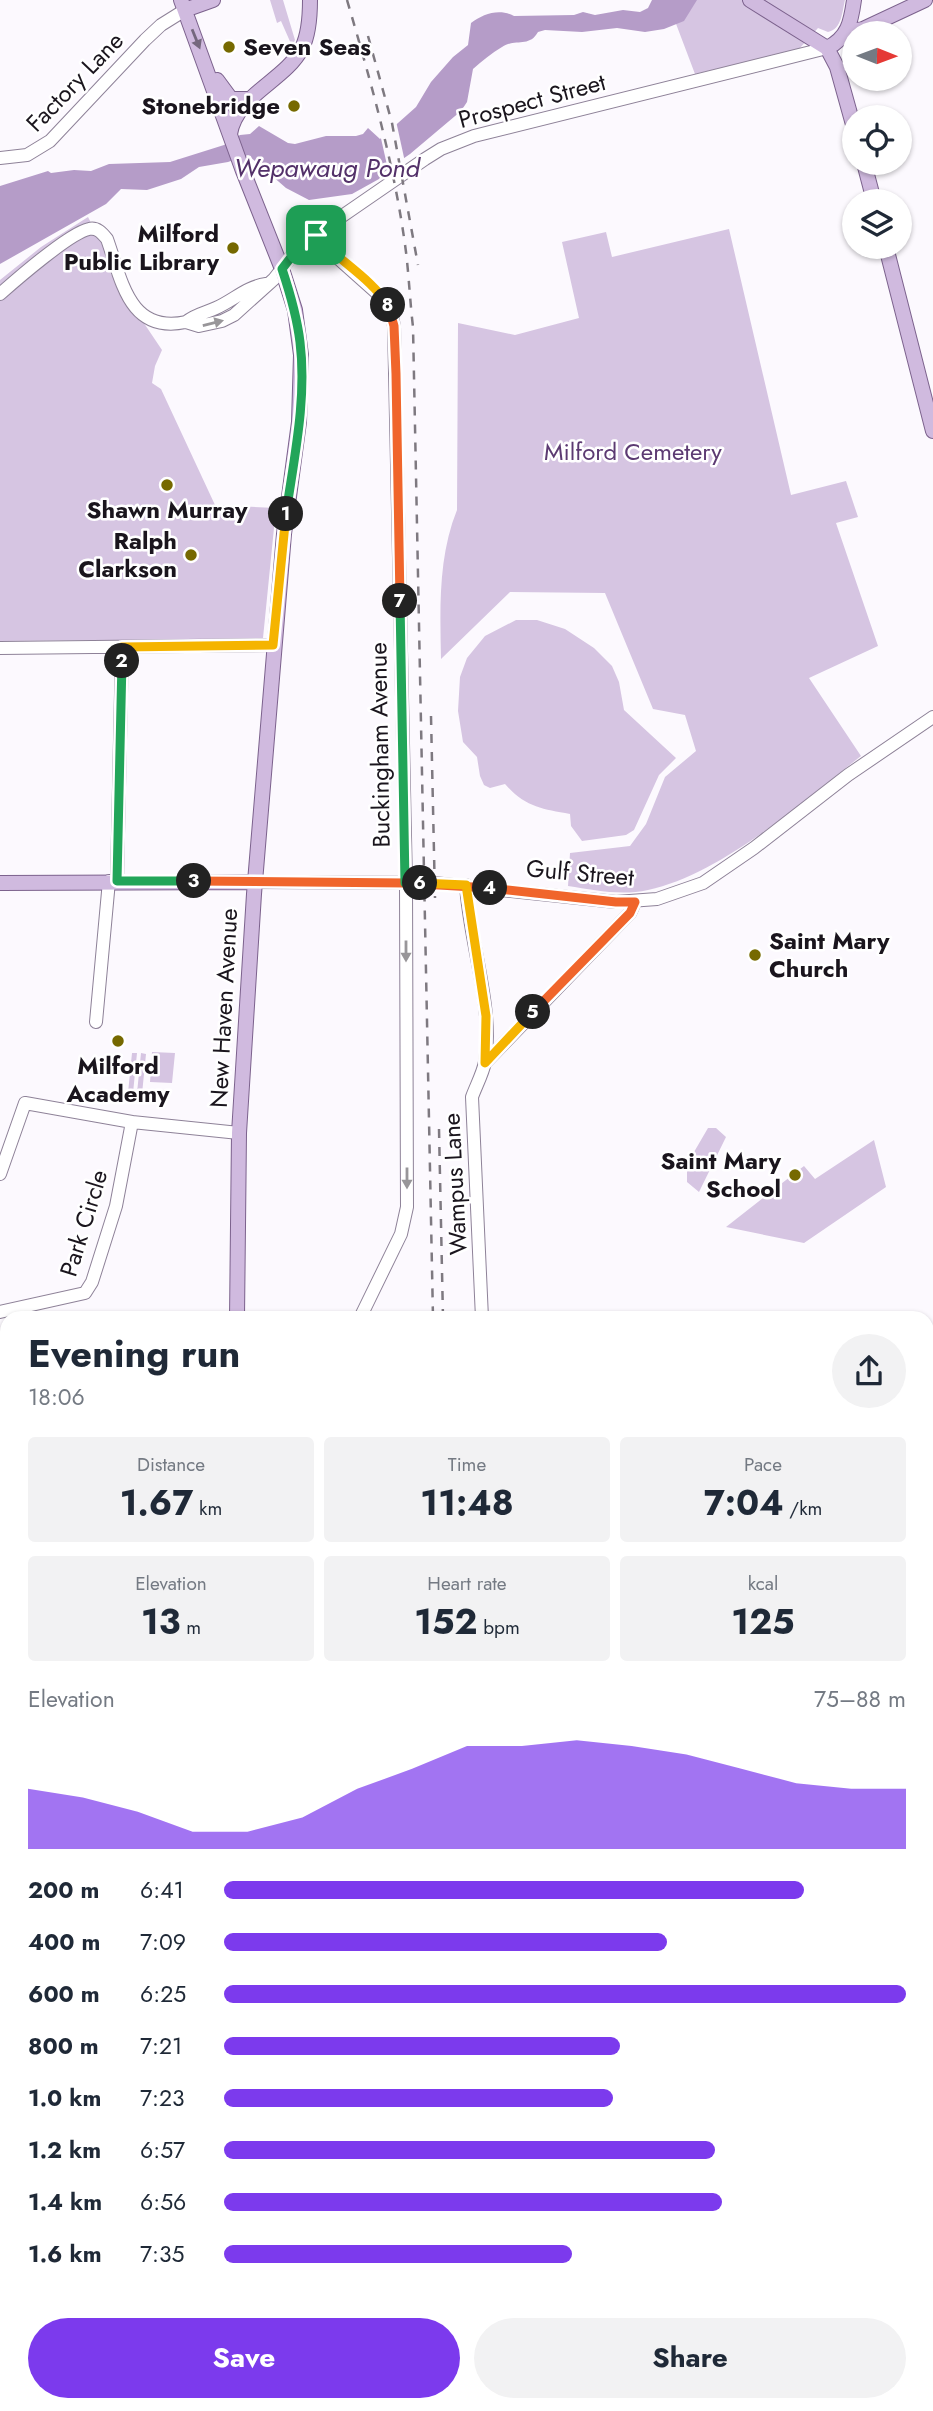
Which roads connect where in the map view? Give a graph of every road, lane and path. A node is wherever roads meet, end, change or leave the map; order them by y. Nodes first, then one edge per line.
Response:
1 (173, 0) edge
2 (213, 0) edge
3 (310, 0) edge
4 (750, 0) edge
5 (854, 0) edge
6 (925, 0) edge
7 (183, 5) edge
8 (849, 21) edge
9 (880, 21) edge
10 (842, 38) edge
11 (827, 48) junction
12 (208, 68) junction
13 (250, 99) junction
14 (848, 105) edge
15 (231, 136) junction
16 (0, 158) edge
17 (316, 235) junction
18 (889, 259) edge
19 (282, 269) junction
20 (0, 294) edge
21 (933, 431) edge
22 (273, 645) junction
23 (122, 647) junction
24 (0, 648) edge
25 (933, 717) edge
26 (113, 881) junction
27 (255, 882) junction
28 (0, 883) edge
29 (405, 883) junction
30 (466, 885) junction
31 (635, 902) junction
32 (96, 1022) dead end
33 (485, 1063) junction
34 (132, 1122) junction
35 (239, 1133) junction
36 (0, 1174) edge
37 (4, 1311) edge
38 (237, 1311) edge
39 (363, 1311) edge
40 (482, 1311) edge

1 - 7 main road
2 - 7 main road
3 - 13 main road
4 - 11 main road
5 - 8 main road
6 - 9 main road
7 -> 12 main road, New Haven Avenue
7 - 16 street, Factory Lane
10 - 11 main road
11 - 14 main road
11 - 17 street, Prospect Street
12 - 13 main road
12 - 15 main road, New Haven Avenue
13 - 15 main road
15 - 19 main road, New Haven Avenue
17 - 19 street, Prospect Street
17 - 29 street, Buckingham Avenue
18 - 21 main road
19 - 20 street, Prospect Street
19 - 22 main road, New Haven Avenue
22 - 23 street
22 - 27 main road, New Haven Avenue
23 - 24 street
23 - 26 street
25 - 31 street, Gulf Street
26 - 27 main road, Gulf Street
26 - 28 main road, Gulf Street
26 - 32 street
27 - 29 street, Gulf Street
27 - 35 main road, New Haven Avenue
29 - 30 street, Gulf Street
29 -> 39 street, Buckingham Avenue
30 - 31 street, Gulf Street
30 - 33 street, Wampus Lane
31 - 33 street
33 - 40 street, Wampus Lane
34 - 35 street
34 - 36 street
34 - 37 street, Park Circle
35 - 38 main road, New Haven Avenue

